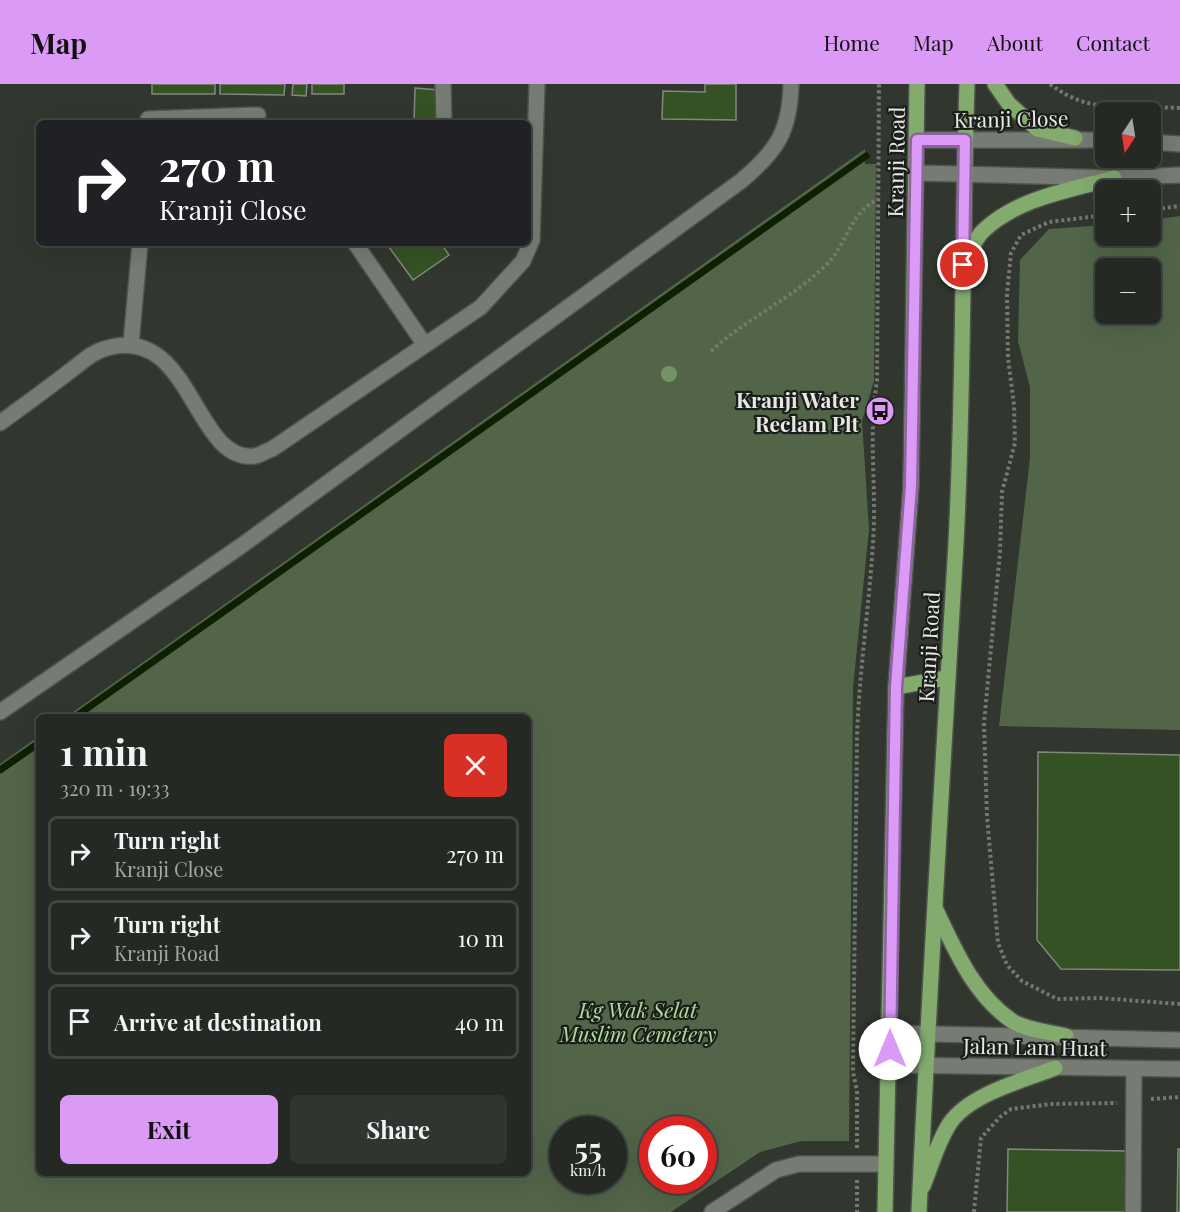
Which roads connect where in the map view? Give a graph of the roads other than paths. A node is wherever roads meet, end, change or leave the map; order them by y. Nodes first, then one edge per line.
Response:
1 (442, 84) edge
2 (537, 84) edge
3 (791, 84) edge
4 (917, 84) edge
5 (967, 84) edge
6 (994, 84) edge
7 (258, 115) dead end
8 (148, 120) edge
9 (444, 120) edge
10 (1075, 138) junction
11 (1095, 139) edge
12 (917, 140) junction
13 (965, 140) junction
14 (1161, 143) edge
15 (1180, 144) edge
16 (917, 173) junction
17 (964, 174) junction
18 (1180, 174) edge
19 (1114, 178) junction
20 (531, 242) edge
21 (140, 246) edge
22 (357, 246) edge
23 (529, 246) edge
24 (963, 265) junction
25 (131, 344) junction
26 (425, 345) junction
27 (0, 423) edge
28 (946, 678) junction
29 (896, 687) junction
30 (0, 712) edge
31 (935, 907) junction
32 (890, 1033) junction
33 (926, 1034) junction
34 (1066, 1036) junction
35 (1180, 1040) edge
36 (890, 1065) junction
37 (925, 1065) junction
38 (1055, 1068) junction
39 (1134, 1068) junction
40 (1180, 1069) edge
41 (886, 1164) junction
42 (920, 1193) junction
43 (712, 1212) edge
44 (885, 1212) edge
45 (919, 1212) edge
46 (1133, 1212) edge

1 - 9 street
2 - 20 street
3 - 30 street
4 - 12 main road, Kranji Road
5 - 13 main road, Kranji Road
6 - 10 main road
7 - 8 street
10 - 11 street, Kranji Close
10 - 13 street, Kranji Close
12 - 13 street, Kranji Close
12 - 16 main road, Kranji Road
13 - 17 main road, Kranji Road
14 - 15 street
16 - 17 street
16 - 29 main road, Kranji Road
17 - 19 street
17 - 24 main road, Kranji Road
18 - 19 street
19 - 24 main road
21 - 25 street
22 - 26 street
23 - 26 street
24 - 28 main road, Kranji Road
25 - 26 street
25 - 27 street
28 - 29 main road
28 - 31 main road, Kranji Road
29 - 32 main road, Kranji Road
31 - 33 main road, Kranji Road
31 - 34 main road
32 - 33 street, Jalan Lam Huat
32 - 36 main road, Kranji Road
33 - 34 street, Jalan Lam Huat
33 - 37 main road, Kranji Road
34 - 35 street, Jalan Lam Huat
36 - 37 street, Jalan Lam Huat
36 - 41 main road, Kranji Road
37 - 38 street, Jalan Lam Huat
37 - 42 main road, Kranji Road
38 - 39 street, Jalan Lam Huat
38 - 42 main road
39 - 40 street, Jalan Lam Huat
39 - 46 street
41 - 43 street
41 - 44 main road, Kranji Road
42 - 45 main road, Kranji Road

